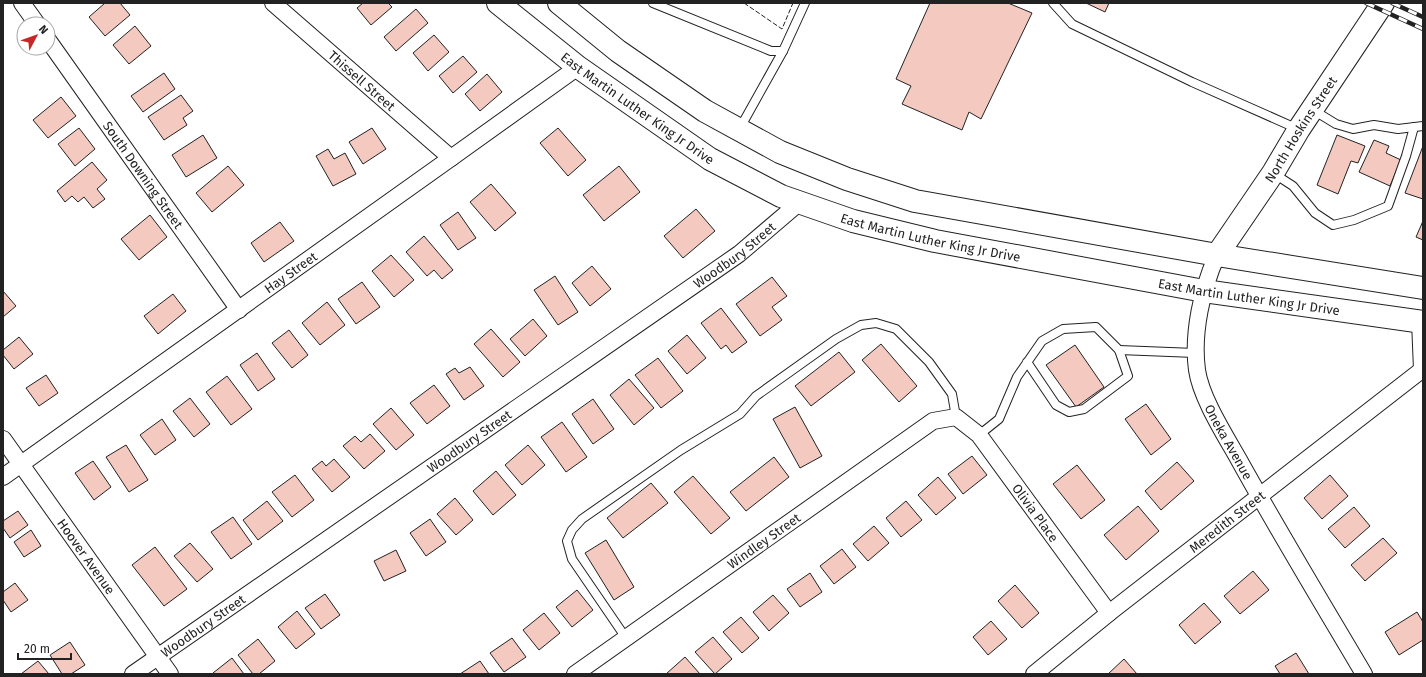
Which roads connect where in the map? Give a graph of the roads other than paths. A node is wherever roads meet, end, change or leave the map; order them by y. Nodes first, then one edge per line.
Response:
1 (22, 3) edge
2 (273, 3) edge
3 (498, 3) edge
4 (559, 3) edge
5 (653, 3) edge
6 (805, 3) edge
7 (1053, 3) edge
8 (1383, 3) edge
9 (31, 16) edge
10 (56, 51) edge
11 (783, 51) junction
12 (578, 67) junction
13 (1312, 110) junction
14 (1423, 126) edge
15 (1414, 127) junction
16 (1299, 129) junction
17 (739, 130) junction
18 (451, 158) junction
19 (1273, 173) junction
20 (800, 202) junction
21 (1217, 255) junction
22 (1423, 288) edge
23 (1204, 290) junction
24 (239, 310) junction
25 (1421, 322) edge
26 (1119, 350) junction
27 (1195, 353) junction
28 (1027, 362) junction
29 (1422, 369) edge
30 (956, 417) junction
31 (979, 435) junction
32 (3, 439) edge
33 (21, 464) junction
34 (3, 477) edge
35 (1258, 496) junction
36 (1109, 613) junction
37 (626, 638) junction
38 (158, 658) junction
39 (133, 674) edge
40 (170, 674) edge
41 (575, 674) edge
42 (1034, 674) edge
43 (1364, 674) edge

1 - 9 street
2 - 18 street, Thissell Street
3 - 12 main road, East Martin Luther King Jr Drive
4 - 17 main road
5 - 11 lane
6 - 11 lane
7 - 16 lane
8 - 13 main road, North Hoskins Street
10 - 24 street, South Downing Street
11 - 17 lane
12 - 18 street, Hay Street
12 - 20 main road, East Martin Luther King Jr Drive
13 - 15 lane
13 - 16 main road, North Hoskins Street
14 - 15 lane
15 - 19 lane
16 - 19 main road, North Hoskins Street
17 - 21 main road
18 - 24 street, Hay Street
19 - 21 main road, North Hoskins Street
20 - 23 main road, East Martin Luther King Jr Drive
20 - 38 street, Woodbury Street
21 - 22 main road
21 - 23 street, Oneka Avenue
23 - 25 main road, East Martin Luther King Jr Drive
23 - 27 street, Oneka Avenue
24 - 33 street, Hay Street
25 - 29 street, Meredith Street
26 - 27 lane
26 - 28 lane
26 - 28 lane
27 - 35 street, Oneka Avenue
28 - 31 lane
29 - 35 street, Meredith Street
30 - 31 street, Olivia Place
30 - 37 street, Windley Street
30 - 37 lane
31 - 36 street, Olivia Place
32 - 33 street, Hoover Avenue
33 - 34 street, Hay Street
33 - 38 street, Hoover Avenue
35 - 36 street, Meredith Street
35 - 43 street, Oneka Avenue
36 - 42 street, Meredith Street
37 - 41 street, Windley Street
38 - 39 street, Woodbury Street
38 - 40 street, Hoover Avenue

